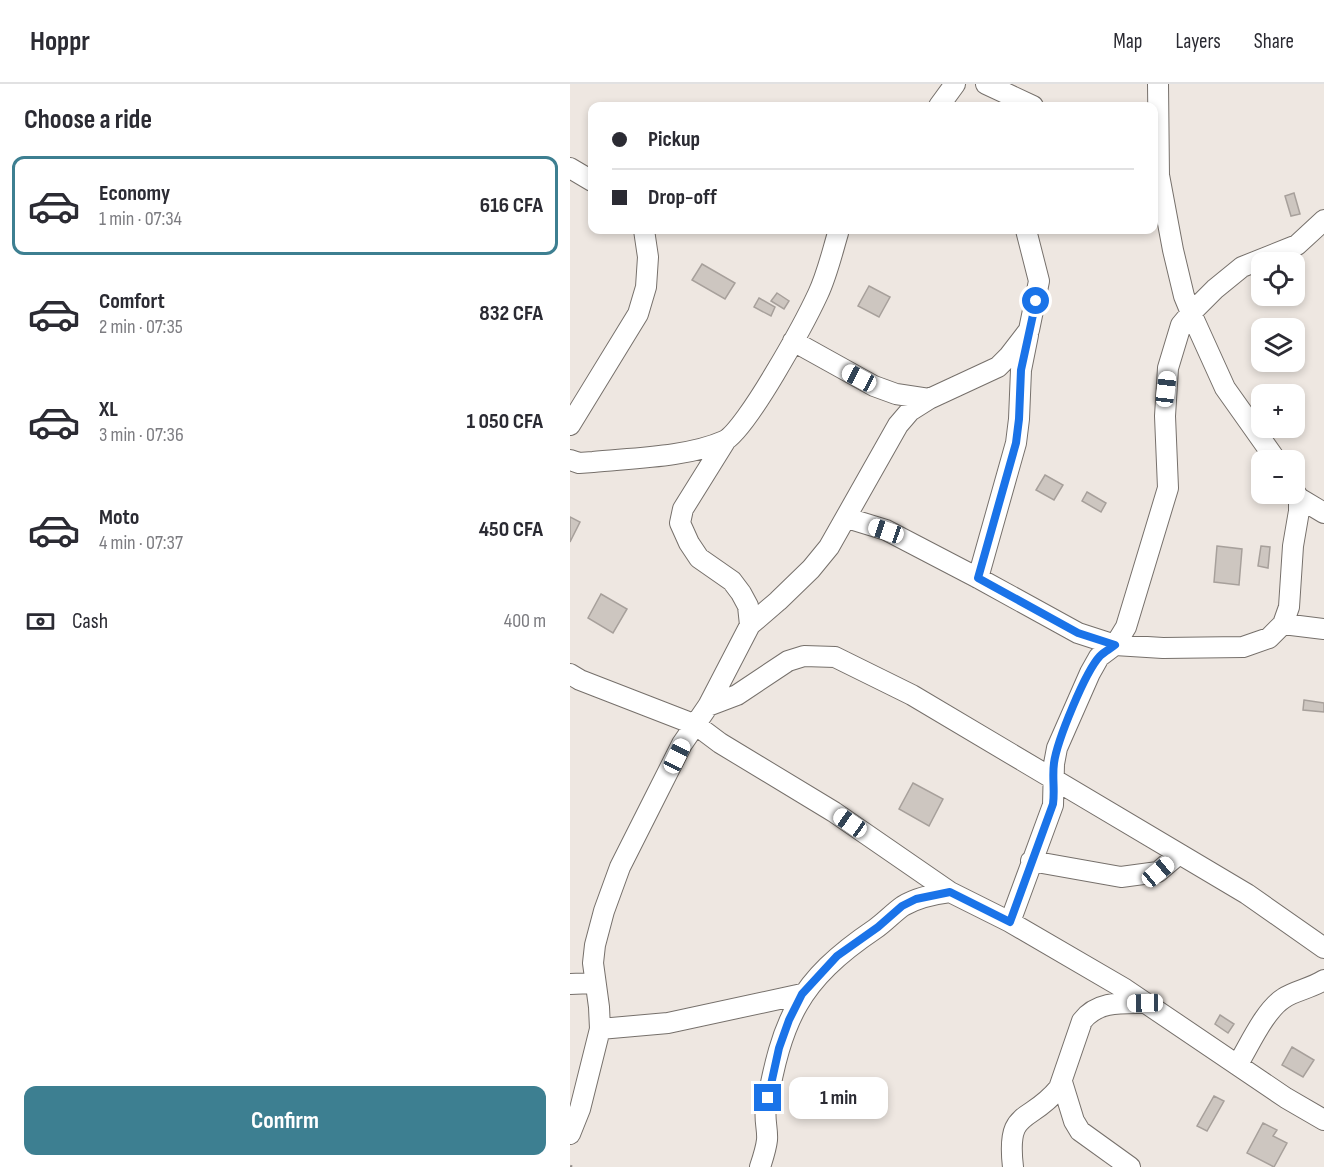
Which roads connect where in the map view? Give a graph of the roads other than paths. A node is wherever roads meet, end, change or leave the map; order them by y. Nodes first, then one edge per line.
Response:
1 (955, 84) edge
2 (986, 84) edge
3 (1158, 84) edge
4 (942, 102) edge
5 (1024, 102) edge
6 (1158, 102) edge
7 (570, 168) edge
8 (588, 179) edge
9 (1158, 182) edge
10 (1324, 220) edge
11 (645, 234) edge
12 (836, 234) edge
13 (1027, 234) edge
14 (1191, 313) junction
15 (1029, 330) junction
16 (793, 341) junction
17 (929, 399) junction
18 (570, 425) edge
19 (726, 440) junction
20 (1269, 450) edge
21 (570, 460) edge
22 (1305, 500) edge
23 (1297, 504) edge
24 (1324, 513) edge
25 (847, 518) junction
26 (978, 578) junction
27 (1282, 624) junction
28 (750, 625) junction
29 (1324, 629) edge
30 (1115, 645) junction
31 (570, 674) edge
32 (708, 706) junction
33 (696, 724) junction
34 (1054, 780) junction
35 (1179, 854) junction
36 (1031, 861) junction
37 (950, 892) junction
38 (1010, 922) junction
39 (1324, 948) edge
40 (1324, 981) edge
41 (594, 983) junction
42 (570, 984) edge
43 (802, 994) junction
44 (1145, 1003) junction
45 (600, 1029) junction
46 (1238, 1064) junction
47 (1062, 1082) junction
48 (1324, 1120) edge
49 (570, 1134) edge
50 (760, 1167) edge
51 (1013, 1167) edge
52 (1130, 1167) edge

1 - 4 street
2 - 5 street
3 - 6 street
7 - 8 street
9 - 14 street
10 - 14 street
11 - 18 street
12 - 16 street
13 - 15 street
14 - 20 street
14 - 30 street
15 - 17 street
15 - 26 street
16 - 17 street
16 - 19 street
17 - 25 street
19 - 21 street
19 - 28 street
22 - 24 street
23 - 27 street
25 - 26 street
25 - 28 street
26 - 30 street
27 - 29 street
27 - 30 street
28 - 32 street
30 - 34 street
31 - 33 street
32 - 33 street
32 - 34 street
33 - 37 street
33 - 41 street
34 - 35 street
34 - 36 street
35 - 36 street
35 - 39 street
36 - 38 street
37 - 38 street
37 - 43 street
38 - 44 street
40 - 46 street
41 - 42 street
41 - 45 street
43 - 45 street
43 - 50 street
44 - 46 street
44 - 47 street
45 - 49 street
46 - 48 street
47 - 51 street
47 - 52 street

